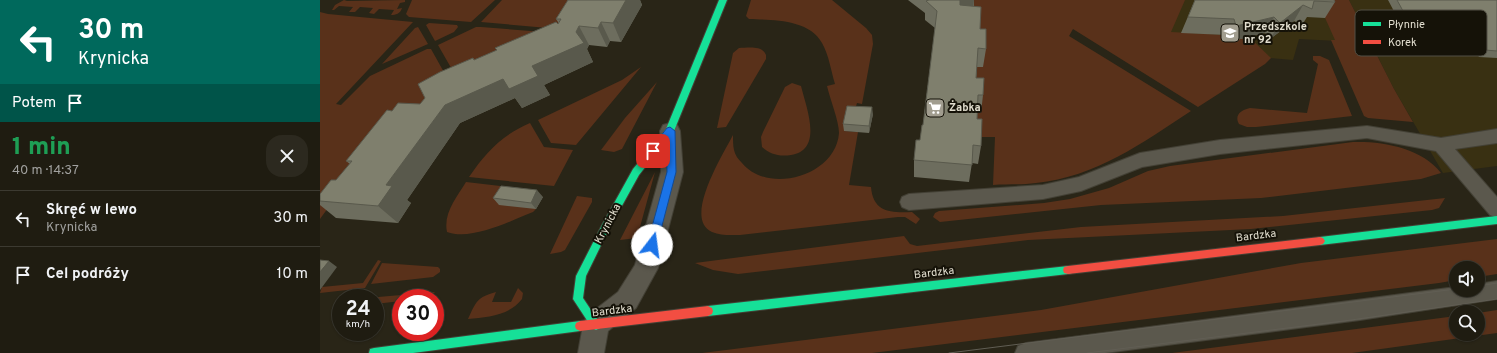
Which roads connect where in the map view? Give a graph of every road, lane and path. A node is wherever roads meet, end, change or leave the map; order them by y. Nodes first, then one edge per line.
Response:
1 (723, 0) edge
2 (670, 131) junction
3 (1497, 136) edge
4 (1441, 145) junction
5 (909, 202) dead end
6 (1497, 210) edge
7 (1497, 220) edge
8 (1497, 290) edge
9 (596, 325) junction
10 (374, 353) edge
11 (591, 353) edge
12 (1026, 353) edge

1 - 2 main road, Krynicka
2 - 9 street, Krynicka
2 - 9 main road, Krynicka
3 - 4 lane
4 - 5 lane
4 - 6 lane
7 - 9 main road, Bardzka
8 - 12 lane
9 - 10 main road, Bardzka
9 - 11 street

